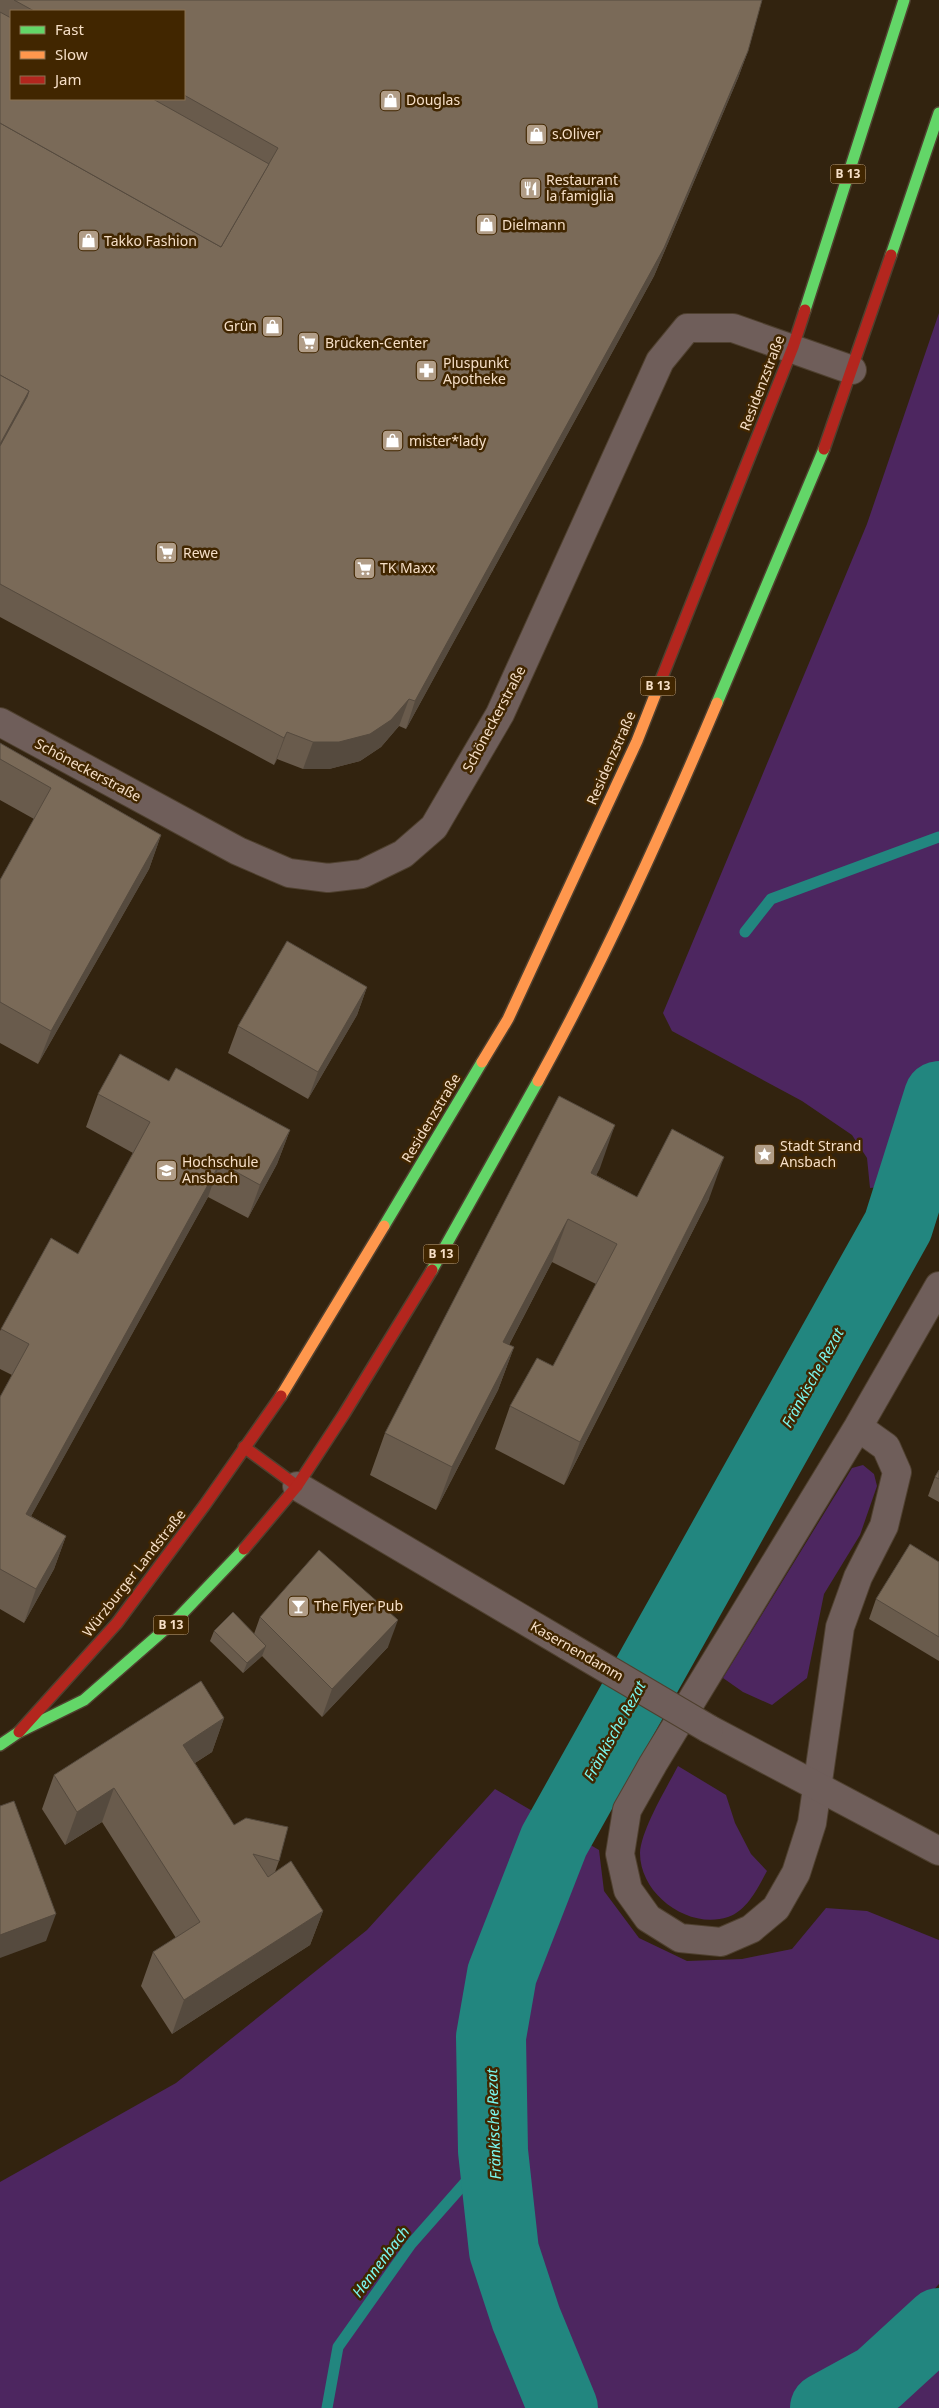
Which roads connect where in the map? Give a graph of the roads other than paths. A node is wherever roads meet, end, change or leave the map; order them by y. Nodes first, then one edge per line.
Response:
1 (904, 0) edge
2 (939, 113) edge
3 (793, 347) junction
4 (852, 370) junction
5 (0, 722) edge
6 (939, 1286) edge
7 (858, 1427) junction
8 (244, 1447) junction
9 (297, 1486) junction
10 (18, 1732) junction
11 (0, 1745) edge
12 (816, 1786) junction
13 (939, 1851) edge

1 - 3 main road, Residenzstraße / B 13
2 - 4 main road, B 13
3 - 4 street, Schöneckerstraße
3 - 5 street, Schöneckerstraße
3 - 8 main road, Residenzstraße / B 13
4 - 9 main road, B 13
6 - 7 street
7 - 12 street
7 - 12 street
8 - 9 main road
8 - 10 main road, Würzburger Landstraße / B 13
9 - 10 main road, Würzburger Landstraße / B 13
9 - 12 street, Kasernendamm, bridge
10 - 11 main road, Würzburger Landstraße / B 13
12 - 13 street, Kasernendamm

